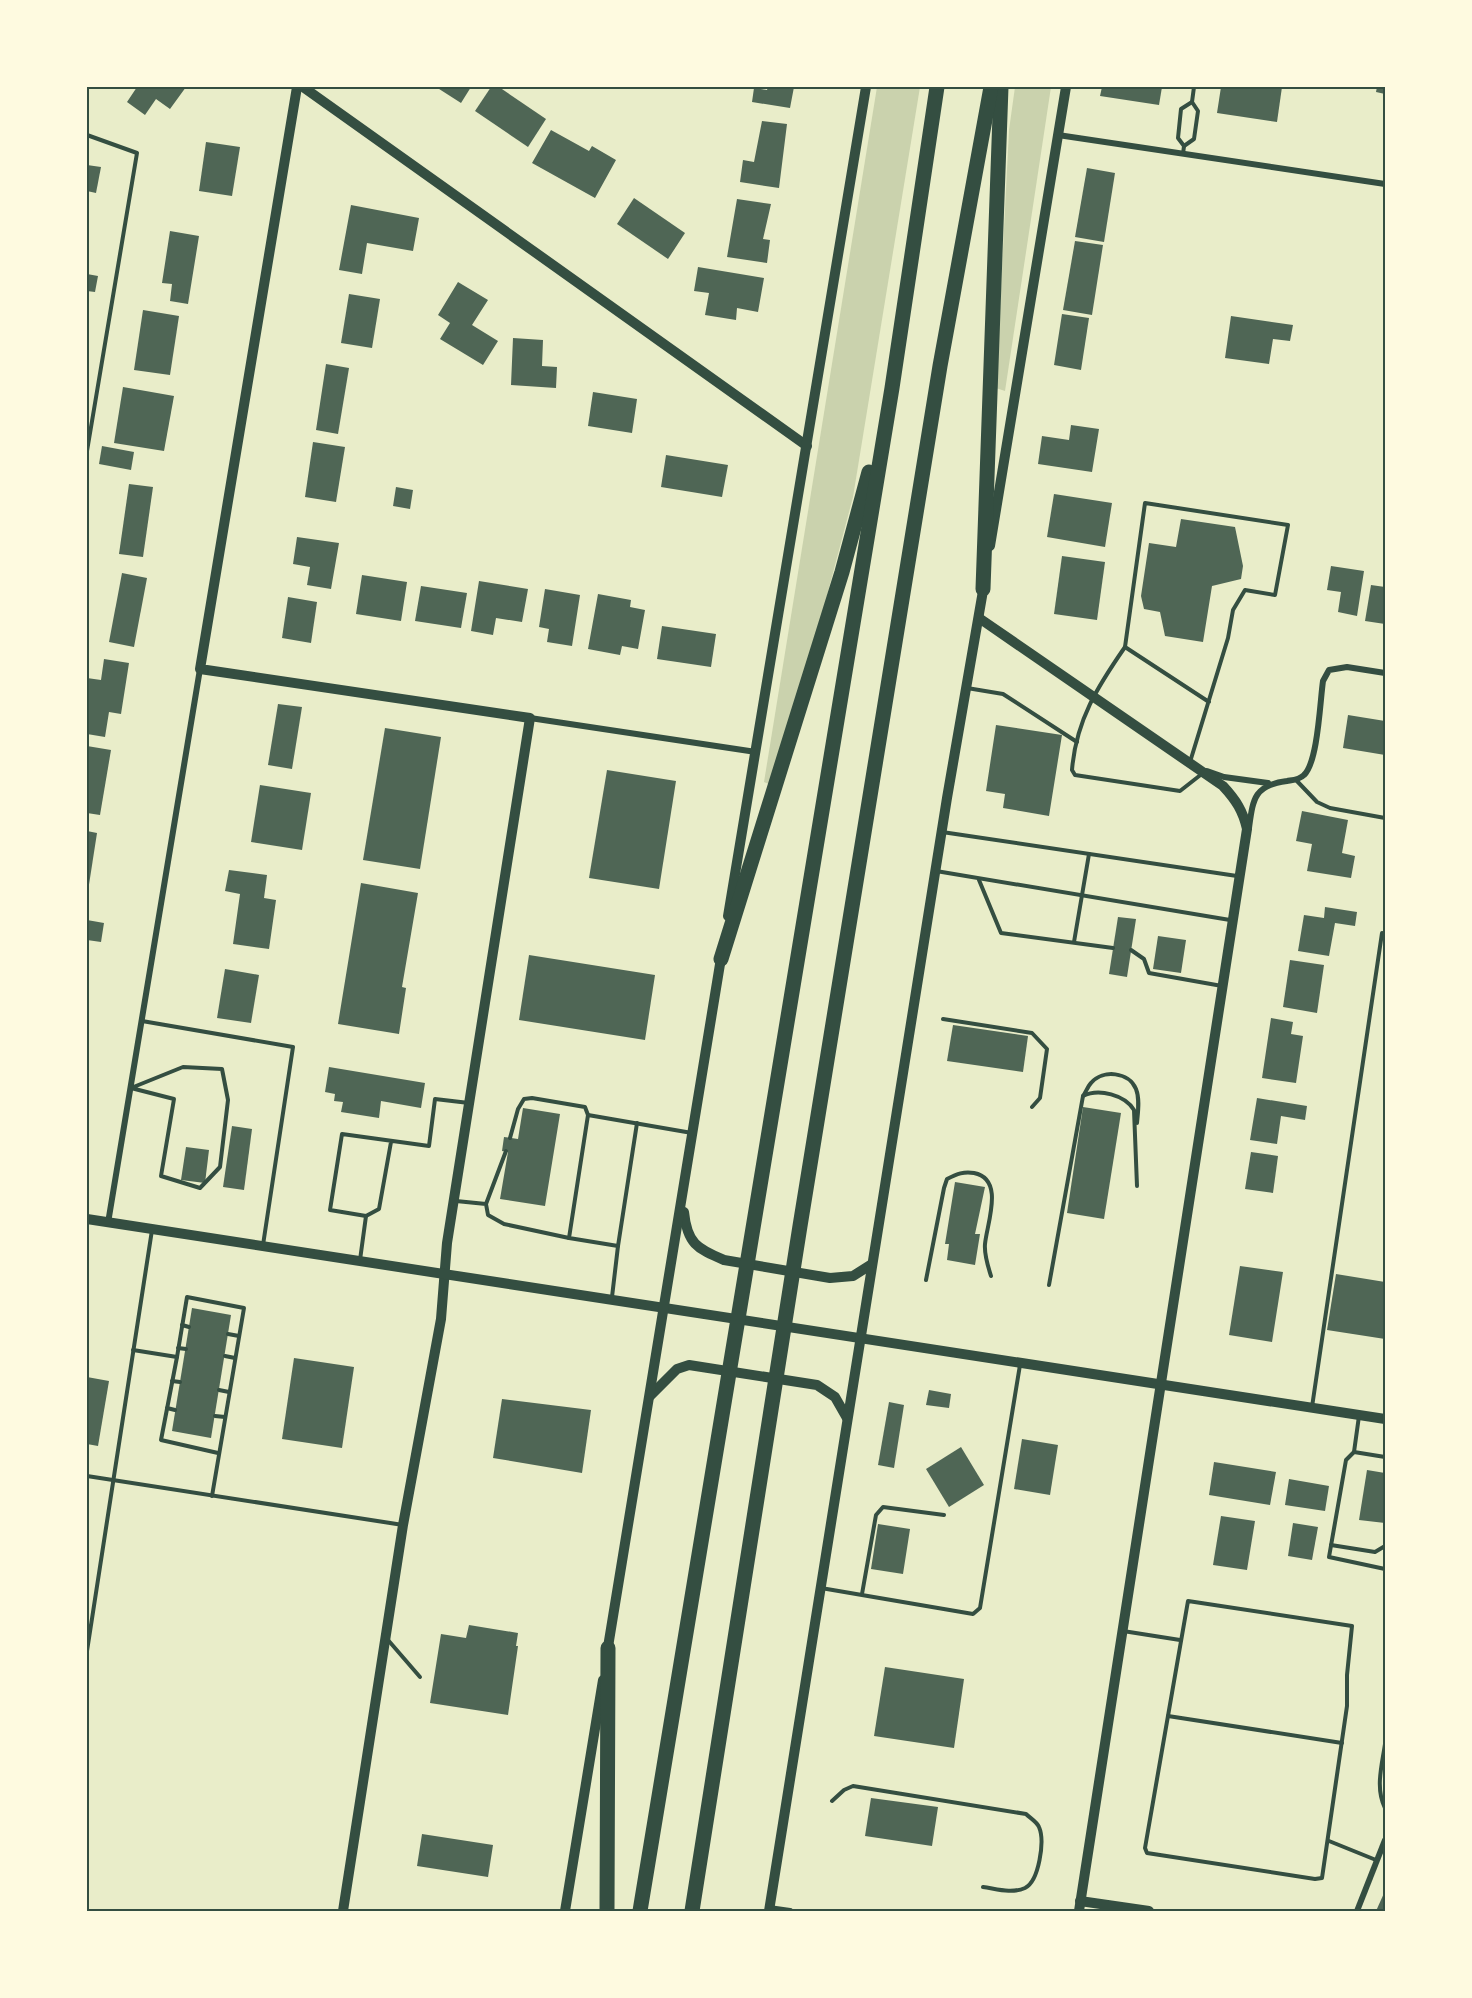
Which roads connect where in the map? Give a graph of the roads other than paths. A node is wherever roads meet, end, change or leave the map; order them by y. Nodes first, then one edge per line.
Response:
1 (297, 87) edge
2 (303, 87) edge
3 (866, 87) edge
4 (937, 87) edge
5 (991, 87) edge
6 (1001, 87) edge
7 (1066, 87) edge
8 (1194, 87) edge
9 (1192, 102) junction
10 (87, 135) edge
11 (1058, 135) junction
12 (1184, 146) junction
13 (1182, 154) junction
14 (1385, 184) edge
15 (892, 388) junction
16 (807, 446) junction
17 (87, 451) edge
18 (983, 589) junction
19 (979, 618) junction
20 (1125, 647) junction
21 (200, 669) junction
22 (1385, 673) edge
23 (966, 688) junction
24 (1092, 695) junction
25 (1209, 702) junction
26 (530, 718) junction
27 (1077, 742) junction
28 (756, 752) junction
29 (1196, 767) junction
30 (1296, 780) junction
31 (1268, 783) junction
32 (1385, 818) edge
33 (941, 832) junction
34 (1246, 848) junction
35 (1089, 854) junction
36 (935, 871) junction
37 (1241, 877) junction
38 (979, 880) junction
39 (1083, 895) junction
40 (1234, 921) junction
41 (1382, 933) dead end
42 (1073, 942) junction
43 (1113, 948) dead end
44 (1131, 950) dead end
45 (721, 959) junction
46 (1224, 986) junction
47 (943, 1019) dead end
48 (142, 1022) junction
49 (130, 1088) junction
50 (1083, 1096) junction
51 (470, 1103) junction
52 (1032, 1107) dead end
53 (588, 1115) junction
54 (637, 1123) junction
55 (693, 1133) junction
56 (1136, 1136) junction
57 (510, 1138) dead end
58 (391, 1142) junction
59 (506, 1151) dead end
60 (1137, 1186) dead end
61 (683, 1194) junction
62 (454, 1201) junction
63 (486, 1204) junction
64 (366, 1216) junction
65 (87, 1219) edge
66 (108, 1223) junction
67 (152, 1229) junction
68 (568, 1238) junction
69 (263, 1246) junction
70 (618, 1246) junction
71 (360, 1260) junction
72 (872, 1264) junction
73 (445, 1274) junction
74 (991, 1276) dead end
75 (926, 1280) dead end
76 (1050, 1285) dead end
77 (611, 1299) junction
78 (664, 1307) junction
79 (182, 1325) junction
80 (189, 1327) dead end
81 (228, 1334) dead end
82 (239, 1336) junction
83 (860, 1340) junction
84 (178, 1348) junction
85 (186, 1349) dead end
86 (134, 1350) junction
87 (225, 1356) dead end
88 (177, 1357) junction
89 (235, 1358) junction
90 (1020, 1364) junction
91 (172, 1381) junction
92 (180, 1382) dead end
93 (1160, 1384) junction
94 (219, 1390) dead end
95 (229, 1392) junction
96 (649, 1396) junction
97 (1312, 1407) junction
98 (167, 1408) junction
99 (175, 1410) dead end
100 (1359, 1415) junction
101 (214, 1416) dead end
102 (225, 1417) junction
103 (848, 1419) junction
104 (1385, 1419) edge
105 (1354, 1452) junction
106 (219, 1453) junction
107 (1385, 1457) edge
108 (87, 1476) edge
109 (113, 1480) junction
110 (212, 1496) junction
111 (944, 1515) dead end
112 (403, 1526) junction
113 (1331, 1545) junction
114 (1385, 1546) edge
115 (1385, 1569) edge
116 (820, 1588) junction
117 (862, 1594) junction
118 (1123, 1631) junction
119 (386, 1637) junction
120 (1180, 1640) junction
121 (608, 1648) junction
122 (87, 1651) edge
123 (420, 1677) dead end
124 (1168, 1716) junction
125 (1342, 1743) junction
126 (1385, 1744) edge
127 (832, 1801) dead end
128 (1385, 1808) edge
129 (1329, 1840) junction
130 (1385, 1840) edge
131 (1376, 1860) junction
132 (983, 1887) dead end
133 (1080, 1906) edge
134 (769, 1909) edge
135 (343, 1911) edge
136 (565, 1911) edge
137 (607, 1911) edge
138 (640, 1911) edge
139 (692, 1911) edge
140 (790, 1911) edge
141 (1149, 1911) edge
142 (1357, 1911) edge

1 - 21 main road
2 - 16 main road
3 - 16 main road
4 - 15 highway
5 - 139 highway
6 - 18 highway
7 - 11 main road
8 - 9 lane
9 - 12 lane
9 - 12 lane
10 - 17 lane
11 - 13 street
11 - 18 main road
12 - 13 lane
13 - 14 street
15 - 45 highway
15 - 138 highway
16 - 28 main road
18 - 19 main road
19 - 23 main road
19 - 24 main road
20 - 24 lane
20 - 25 lane
20 - 25 lane
21 - 26 main road
21 - 48 street
22 - 30 street
23 - 27 lane
23 - 33 main road
24 - 27 lane
24 - 29 main road
25 - 29 lane
26 - 28 street
26 - 51 main road
27 - 29 lane
28 - 45 main road
29 - 31 street
29 - 34 main road
30 - 31 street
30 - 32 lane
31 - 34 street
33 - 35 lane
33 - 36 main road
34 - 37 main road
35 - 37 lane
35 - 39 lane
36 - 38 lane
36 - 72 main road
37 - 40 main road
38 - 39 lane
38 - 42 lane
39 - 40 lane
39 - 42 lane
40 - 46 main road
41 - 97 lane
42 - 43 lane
44 - 46 lane
45 - 55 main road
46 - 93 main road
47 - 52 lane
48 - 49 street
48 - 69 lane
49 - 49 lane
49 - 66 street
50 - 56 lane
50 - 56 lane
50 - 76 lane
51 - 58 lane
51 - 62 main road
53 - 54 lane
53 - 57 lane
53 - 68 lane
54 - 55 lane
54 - 70 lane
55 - 61 main road
56 - 60 lane
58 - 64 lane
58 - 64 lane
59 - 63 lane
61 - 72 main road
61 - 78 main road
62 - 63 lane
62 - 73 main road
63 - 68 lane
64 - 71 lane
65 - 66 main road
66 - 67 main road
67 - 69 main road
67 - 86 lane
68 - 70 lane
69 - 71 main road
70 - 77 lane
71 - 73 main road
72 - 83 main road
73 - 77 main road
73 - 112 main road
74 - 75 lane
77 - 78 main road
78 - 83 main road
78 - 96 main road
79 - 80 lane
79 - 82 lane
79 - 84 lane
81 - 82 lane
82 - 89 lane
83 - 90 main road
83 - 103 main road
84 - 85 lane
84 - 88 lane
86 - 88 lane
86 - 109 lane
87 - 89 lane
88 - 91 lane
89 - 95 lane
90 - 93 main road
90 - 117 lane
91 - 92 lane
91 - 98 lane
93 - 97 main road
93 - 118 main road
94 - 95 lane
95 - 102 lane
96 - 103 main road
96 - 121 main road
97 - 100 main road
98 - 99 lane
98 - 106 lane
100 - 104 main road
100 - 105 lane
101 - 102 lane
102 - 106 lane
103 - 116 main road
105 - 107 lane
105 - 113 lane
106 - 110 lane
108 - 109 lane
109 - 110 lane
109 - 122 lane
110 - 112 lane
111 - 117 lane
112 - 119 main road
113 - 114 lane
113 - 115 lane
116 - 117 lane
116 - 134 main road
118 - 120 lane
118 - 133 main road
119 - 123 lane
119 - 135 main road
120 - 124 lane
120 - 125 lane
121 - 136 main road
121 - 137 highway
124 - 125 lane
124 - 129 lane
125 - 129 lane
126 - 128 lane
127 - 132 lane
129 - 131 lane
130 - 131 street
131 - 142 street
133 - 141 main road
134 - 140 street

